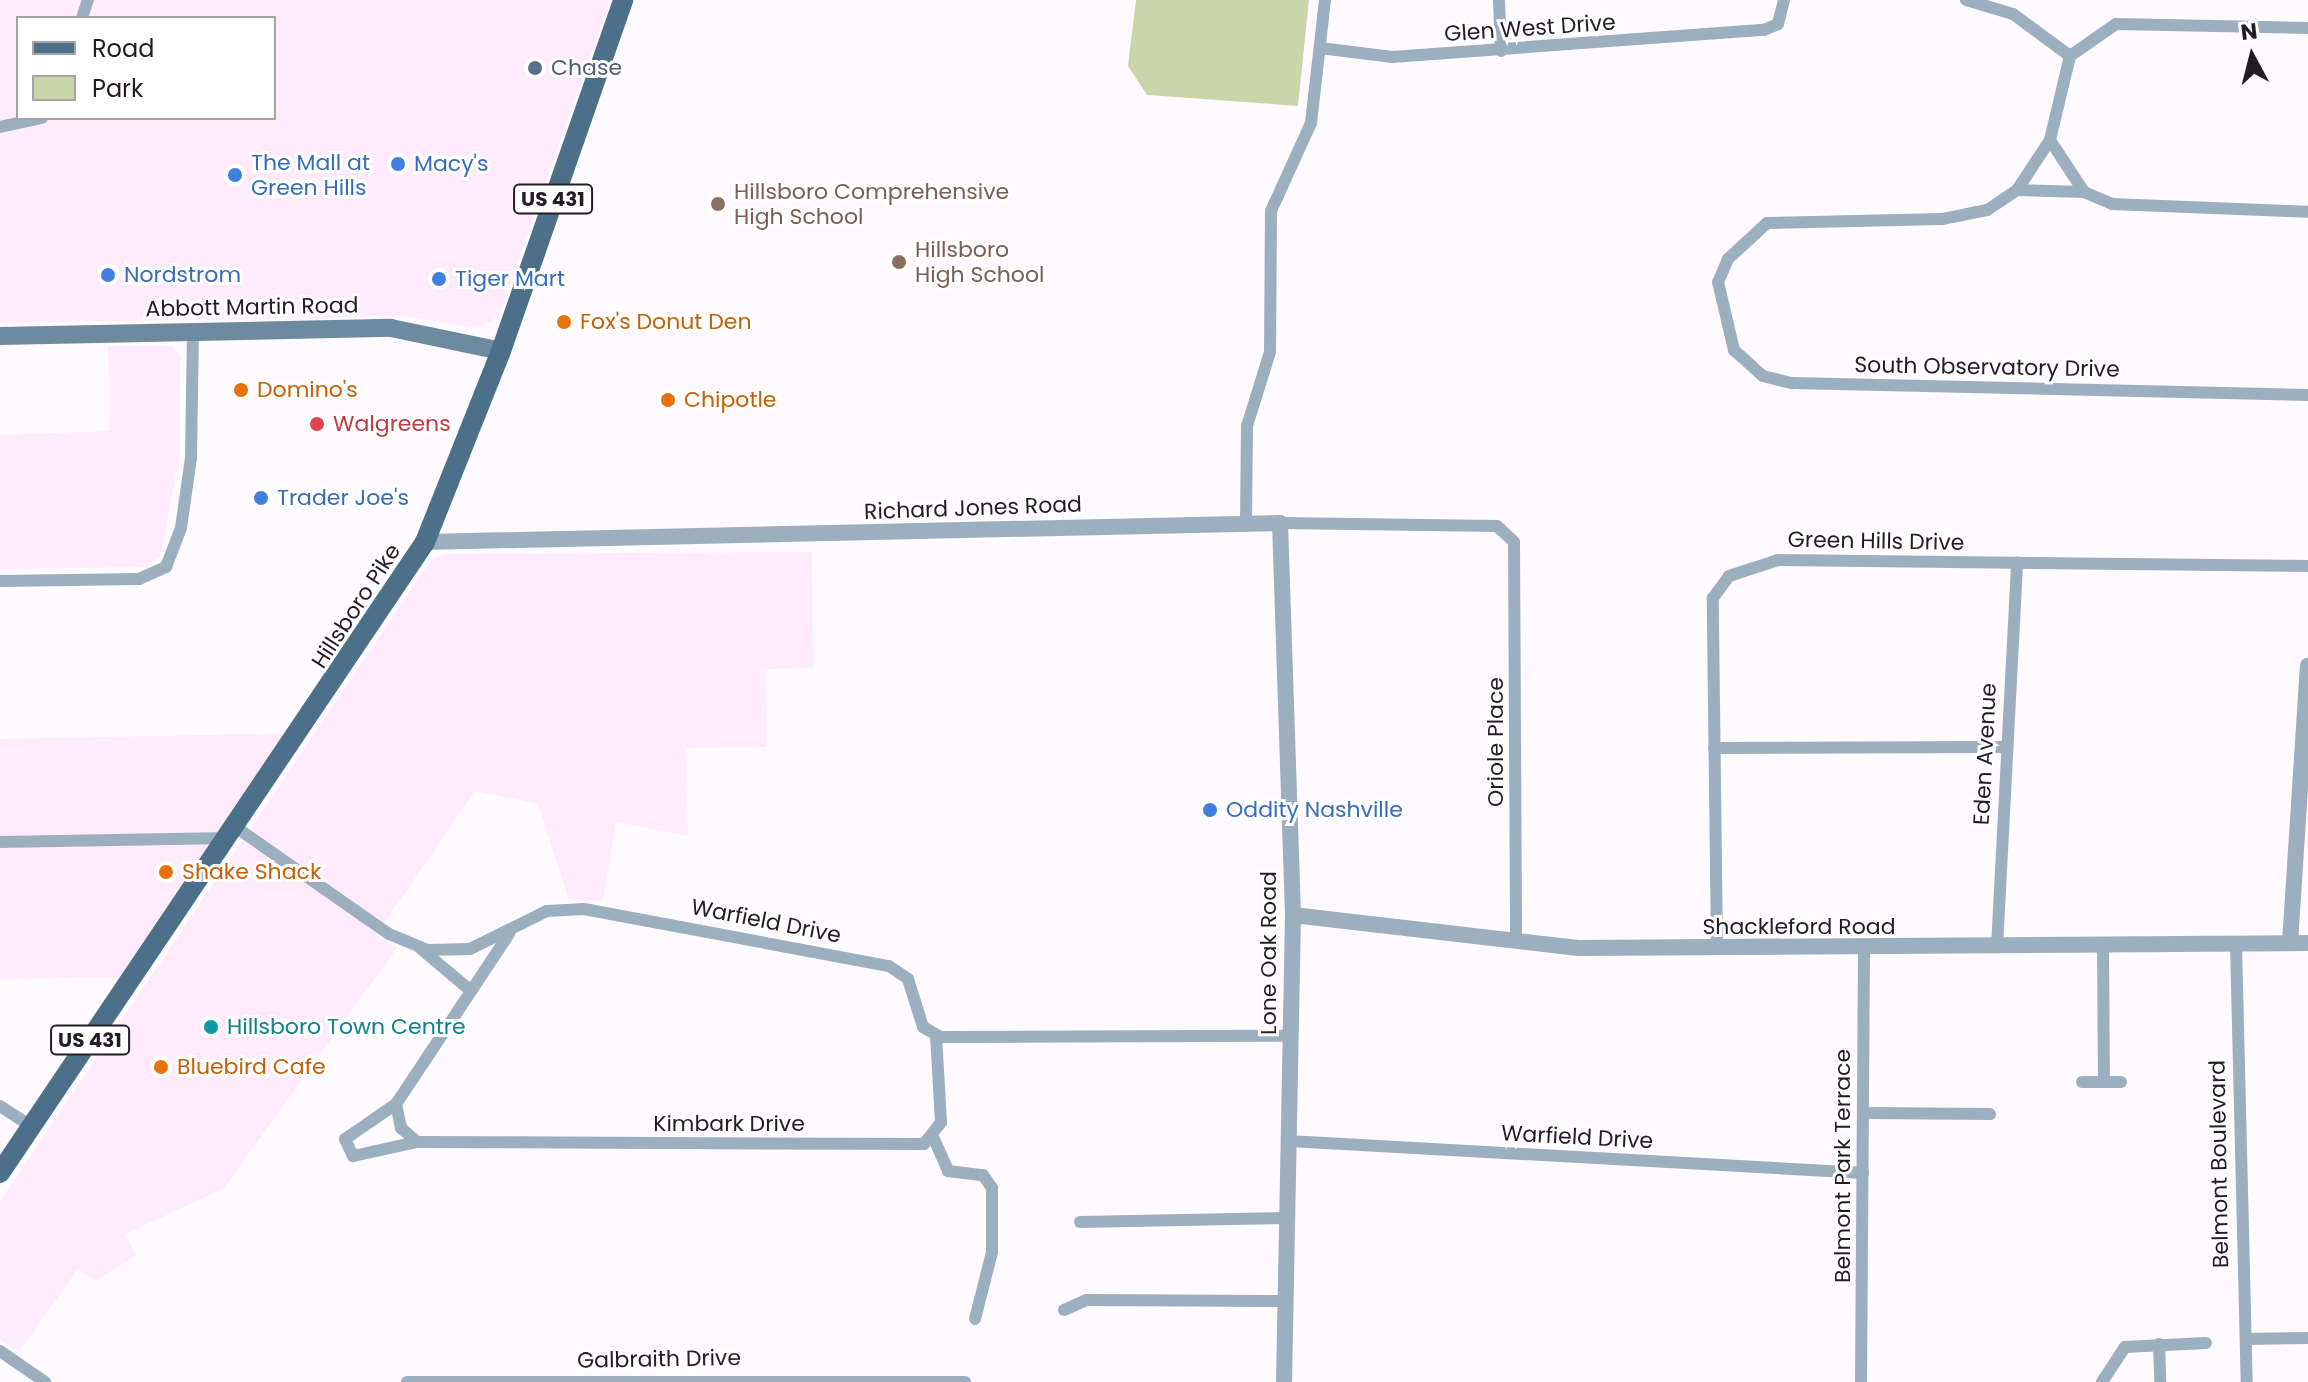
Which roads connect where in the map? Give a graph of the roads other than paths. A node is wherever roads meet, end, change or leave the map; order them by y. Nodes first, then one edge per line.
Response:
1 (623, 0) edge
2 (1325, 0) edge
3 (1499, 0) edge
4 (1966, 0) edge
5 (1784, 6) edge
6 (2308, 28) edge
7 (1320, 48) junction
8 (1501, 51) junction
9 (2070, 56) junction
10 (33, 120) edge
11 (0, 127) edge
12 (2050, 140) junction
13 (2017, 190) junction
14 (2084, 192) junction
15 (2308, 212) edge
16 (193, 332) junction
17 (0, 336) edge
18 (501, 351) junction
19 (2308, 395) edge
20 (1246, 521) junction
21 (1280, 523) junction
22 (425, 542) junction
23 (1514, 542) joint
24 (2017, 563) junction
25 (2308, 566) edge
26 (0, 581) edge
27 (2308, 666) edge
28 (2004, 747) junction
29 (1714, 748) junction
30 (233, 833) junction
31 (0, 842) edge
32 (1293, 915) junction
33 (512, 930) junction
34 (1516, 942) junction
35 (2290, 943) junction
36 (2308, 943) edge
37 (2236, 944) junction
38 (2103, 946) junction
39 (1997, 947) junction
40 (420, 948) junction
41 (1717, 949) junction
42 (1864, 950) junction
43 (470, 990) junction
44 (936, 1036) junction
45 (1291, 1036) junction
46 (2082, 1082) dead end
47 (2104, 1082) junction
48 (2121, 1082) dead end
49 (396, 1104) junction
50 (0, 1106) edge
51 (1864, 1113) junction
52 (1990, 1114) dead end
53 (31, 1126) junction
54 (934, 1139) junction
55 (1289, 1141) junction
56 (417, 1142) junction
57 (0, 1173) edge
58 (1863, 1173) junction
59 (1288, 1218) junction
60 (1080, 1222) dead end
61 (1285, 1301) junction
62 (1064, 1310) dead end
63 (975, 1319) dead end
64 (2308, 1338) edge
65 (2246, 1339) junction
66 (2206, 1343) dead end
67 (2159, 1344) junction
68 (0, 1351) edge
69 (45, 1382) edge
70 (407, 1382) edge
71 (965, 1382) edge
72 (1284, 1382) edge
73 (1861, 1382) edge
74 (2102, 1382) edge
75 (2160, 1382) edge
76 (2247, 1382) edge

1 - 18 main road, Hillsboro Pike / US 431
2 - 7 street
3 - 8 street
4 - 9 street
5 - 8 street, Glen West Drive
6 - 9 street
7 - 8 street, Glen West Drive
7 - 20 street
9 - 12 street
10 - 11 street
12 - 13 street
12 - 14 street
13 - 14 street
13 - 19 street, South Observatory Drive
14 - 15 street
16 - 17 main road, Abbott Martin Road
16 - 18 main road, Abbott Martin Road
16 - 26 street
18 - 22 main road, Hillsboro Pike / US 431
20 - 21 street, Richard Jones Road
20 - 22 street, Richard Jones Road
21 - 23 street, Richard Jones Road
21 - 32 street, Lone Oak Road
22 - 30 main road, Hillsboro Pike / US 431
23 - 34 street, Oriole Place
24 - 25 street, Green Hills Drive
24 - 28 street, Eden Avenue
24 - 29 street, Green Hills Drive
27 - 35 street
28 - 29 street
28 - 39 street, Eden Avenue
29 - 41 street, Green Hills Drive
30 - 31 street
30 - 40 street
30 - 53 main road, Hillsboro Pike / US 431
32 - 34 street, Shackleford Road
32 - 45 street, Lone Oak Road
33 - 40 street, Warfield Drive
33 - 43 street, Kimbark Drive
33 - 44 street, Warfield Drive
34 - 41 street, Shackleford Road
35 - 36 street, Shackleford Road
35 - 37 street, Shackleford Road
37 - 38 street, Shackleford Road
37 - 65 street, Belmont Boulevard
38 - 39 street, Shackleford Road
38 - 47 street
39 - 42 street, Shackleford Road
40 - 43 street
41 - 42 street, Shackleford Road
42 - 51 street, Belmont Park Terrace
43 - 49 street, Kimbark Drive
44 - 45 street
44 - 54 street
45 - 55 street, Lone Oak Road
46 - 47 street
47 - 48 street
49 - 56 street
49 - 56 street, Kimbark Drive
50 - 53 street
51 - 52 street
51 - 58 street, Belmont Park Terrace
53 - 57 main road, Hillsboro Pike / US 431
54 - 56 street, Kimbark Drive
54 - 63 street
55 - 58 street, Warfield Drive
55 - 59 street, Lone Oak Road
58 - 73 street, Belmont Park Terrace
59 - 60 street
59 - 61 street, Lone Oak Road
61 - 62 street
61 - 72 street, Lone Oak Road
64 - 65 street
65 - 76 street, Belmont Boulevard
66 - 67 street
67 - 74 street
67 - 75 street
68 - 69 street
70 - 71 street, Galbraith Drive

